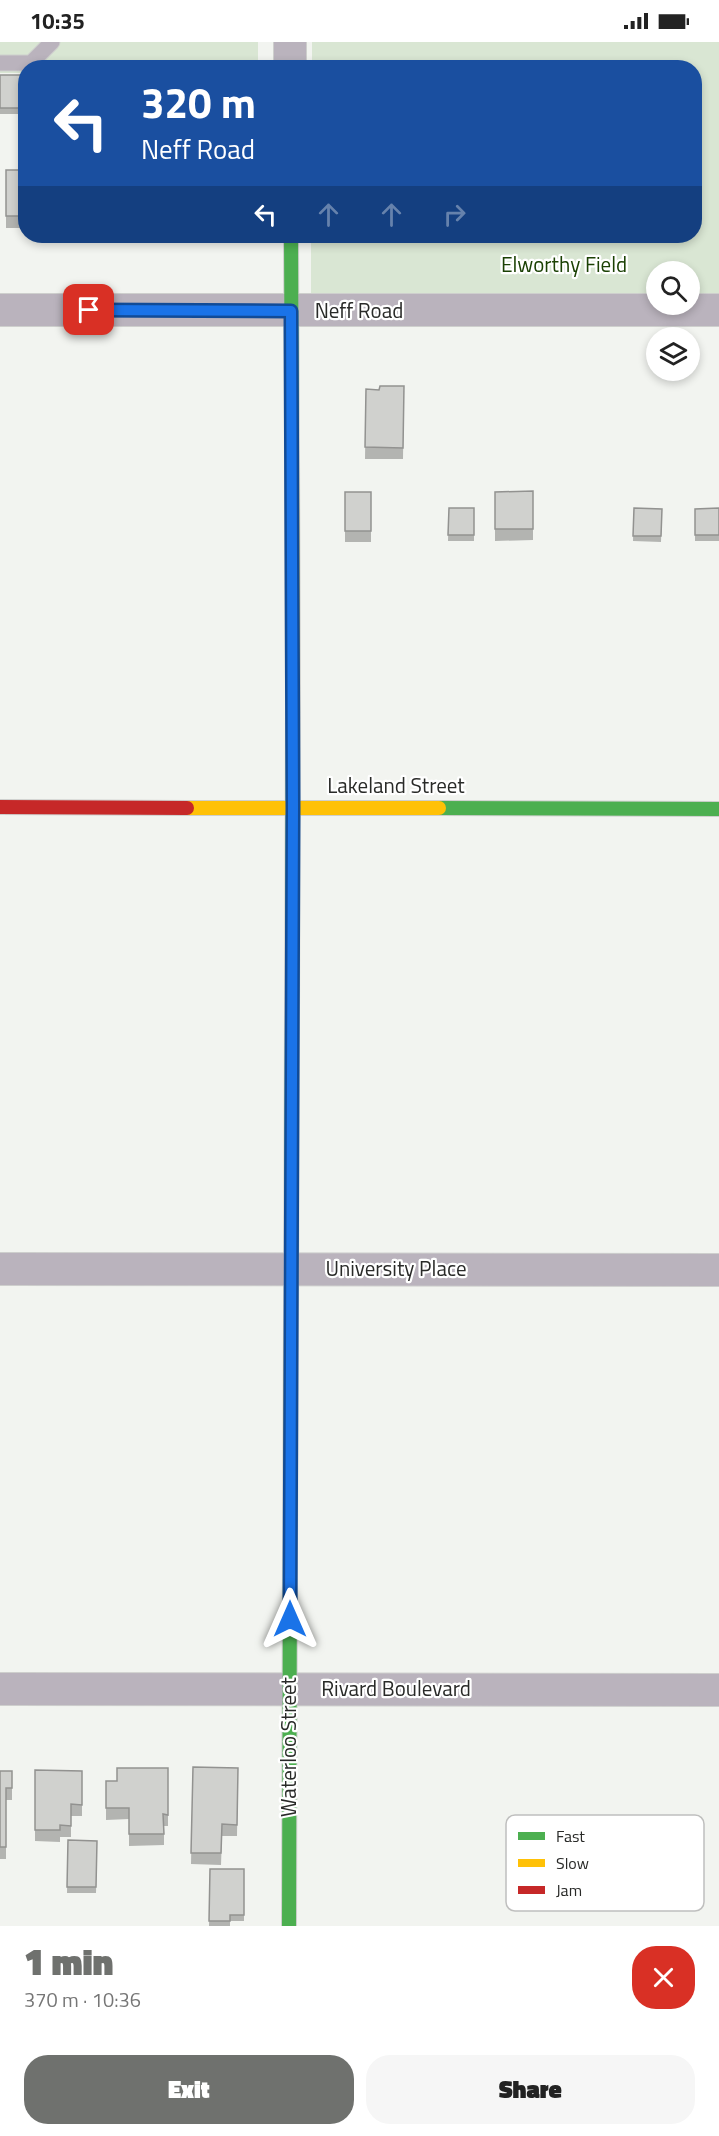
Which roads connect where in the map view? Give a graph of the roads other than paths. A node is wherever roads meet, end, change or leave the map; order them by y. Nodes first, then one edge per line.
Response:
1 (52, 42) edge
2 (290, 42) edge
3 (34, 60) edge
4 (290, 60) edge
5 (0, 63) edge
6 (18, 63) edge
7 (291, 243) edge
8 (0, 310) edge
9 (719, 310) edge
10 (291, 311) junction
11 (0, 807) edge
12 (293, 807) junction
13 (719, 809) edge
14 (0, 1269) edge
15 (291, 1269) junction
16 (719, 1269) edge
17 (0, 1689) edge
18 (290, 1689) junction
19 (719, 1690) edge
20 (289, 1926) edge

1 - 3 lane
2 - 4 street
5 - 6 lane
7 - 10 street, Waterloo Street
8 - 10 street, Neff Road
9 - 10 street, Neff Road
10 - 12 street, Waterloo Street
11 - 12 street, Lakeland Street
12 - 13 street, Lakeland Street
12 - 15 street, Waterloo Street
14 - 15 street, University Place
15 - 16 street, University Place
15 - 18 street, Waterloo Street
17 - 18 street, Rivard Boulevard
18 - 19 street, Rivard Boulevard
18 - 20 street, Waterloo Street

